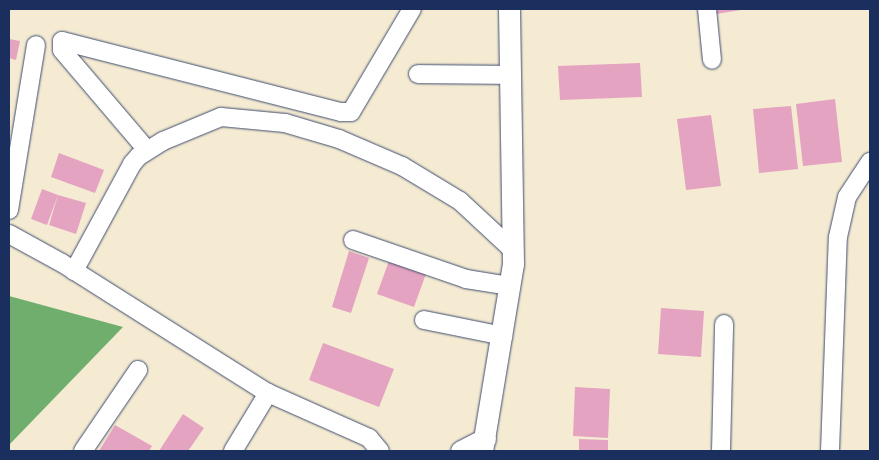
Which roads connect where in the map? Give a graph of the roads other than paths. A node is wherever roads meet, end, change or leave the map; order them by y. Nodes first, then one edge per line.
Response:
1 (412, 9) edge
2 (510, 9) edge
3 (707, 9) edge
4 (36, 45) dead end
5 (712, 60) dead end
6 (418, 74) dead end
7 (511, 75) junction
8 (147, 150) junction
9 (870, 162) edge
10 (9, 210) edge
11 (9, 234) edge
12 (353, 240) dead end
13 (514, 251) junction
14 (74, 271) junction
15 (510, 286) junction
16 (424, 320) dead end
17 (724, 324) dead end
18 (503, 336) junction
19 (138, 370) dead end
20 (268, 393) junction
21 (487, 447) edge
22 (83, 451) edge
23 (233, 451) edge
24 (380, 451) edge
25 (462, 451) edge
26 (721, 451) edge
27 (830, 451) edge

1 - 8 street
2 - 7 main road
3 - 5 street
4 - 10 street
6 - 7 street
7 - 13 main road
8 - 13 street
8 - 14 street
9 - 27 street
11 - 14 street
12 - 15 street
13 - 15 main road
14 - 20 street
15 - 18 main road
16 - 18 street
17 - 26 street
18 - 21 main road
19 - 22 street
20 - 23 street
20 - 24 street
21 - 25 main road

